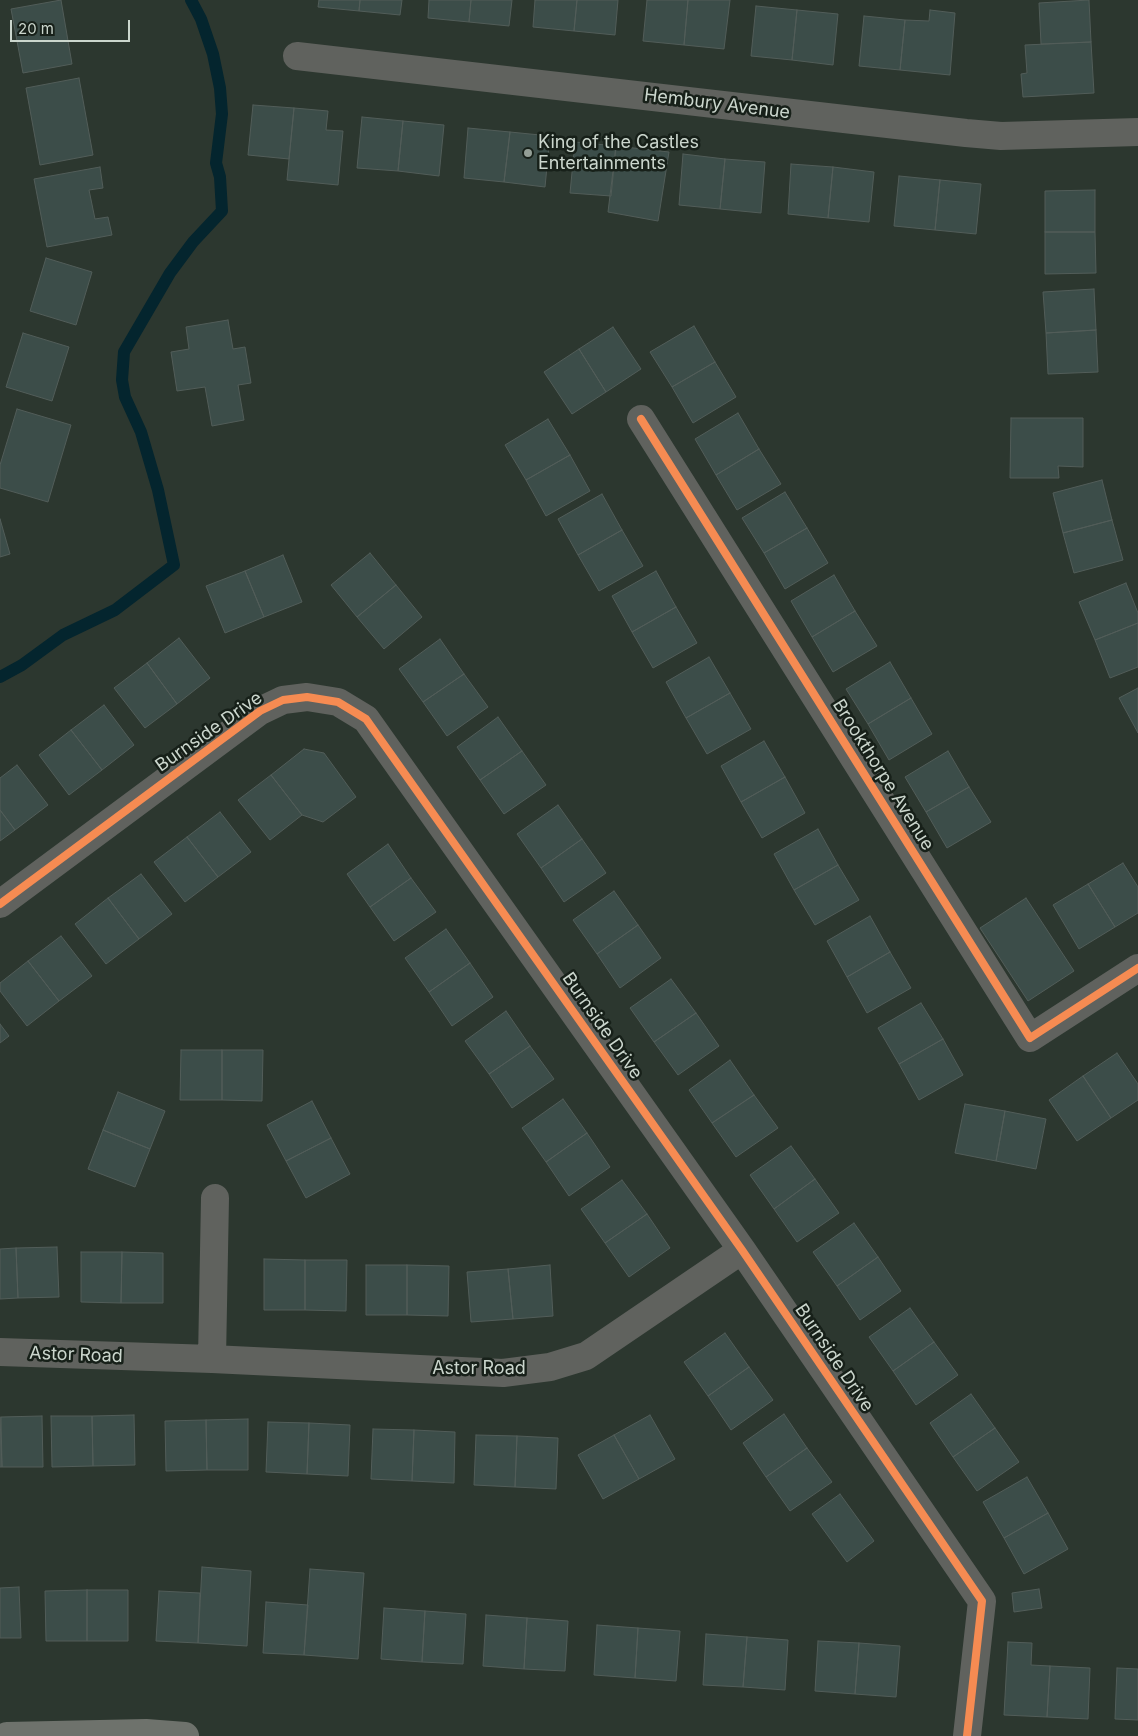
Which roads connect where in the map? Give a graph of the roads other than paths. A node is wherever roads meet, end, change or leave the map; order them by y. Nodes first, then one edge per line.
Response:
1 (297, 56) dead end
2 (1138, 132) edge
3 (641, 419) dead end
4 (0, 904) edge
5 (1138, 968) edge
6 (215, 1198) dead end
7 (742, 1250) junction
8 (0, 1352) edge
9 (212, 1359) junction
10 (7, 1736) edge
11 (185, 1736) edge
12 (967, 1736) edge

1 - 2 street, Hembury Avenue
3 - 5 street, Brookthorpe Avenue
4 - 7 street, Burnside Drive
6 - 9 street
7 - 9 street, Astor Road
7 - 12 street, Burnside Drive
8 - 9 street, Astor Road
10 - 11 highway

